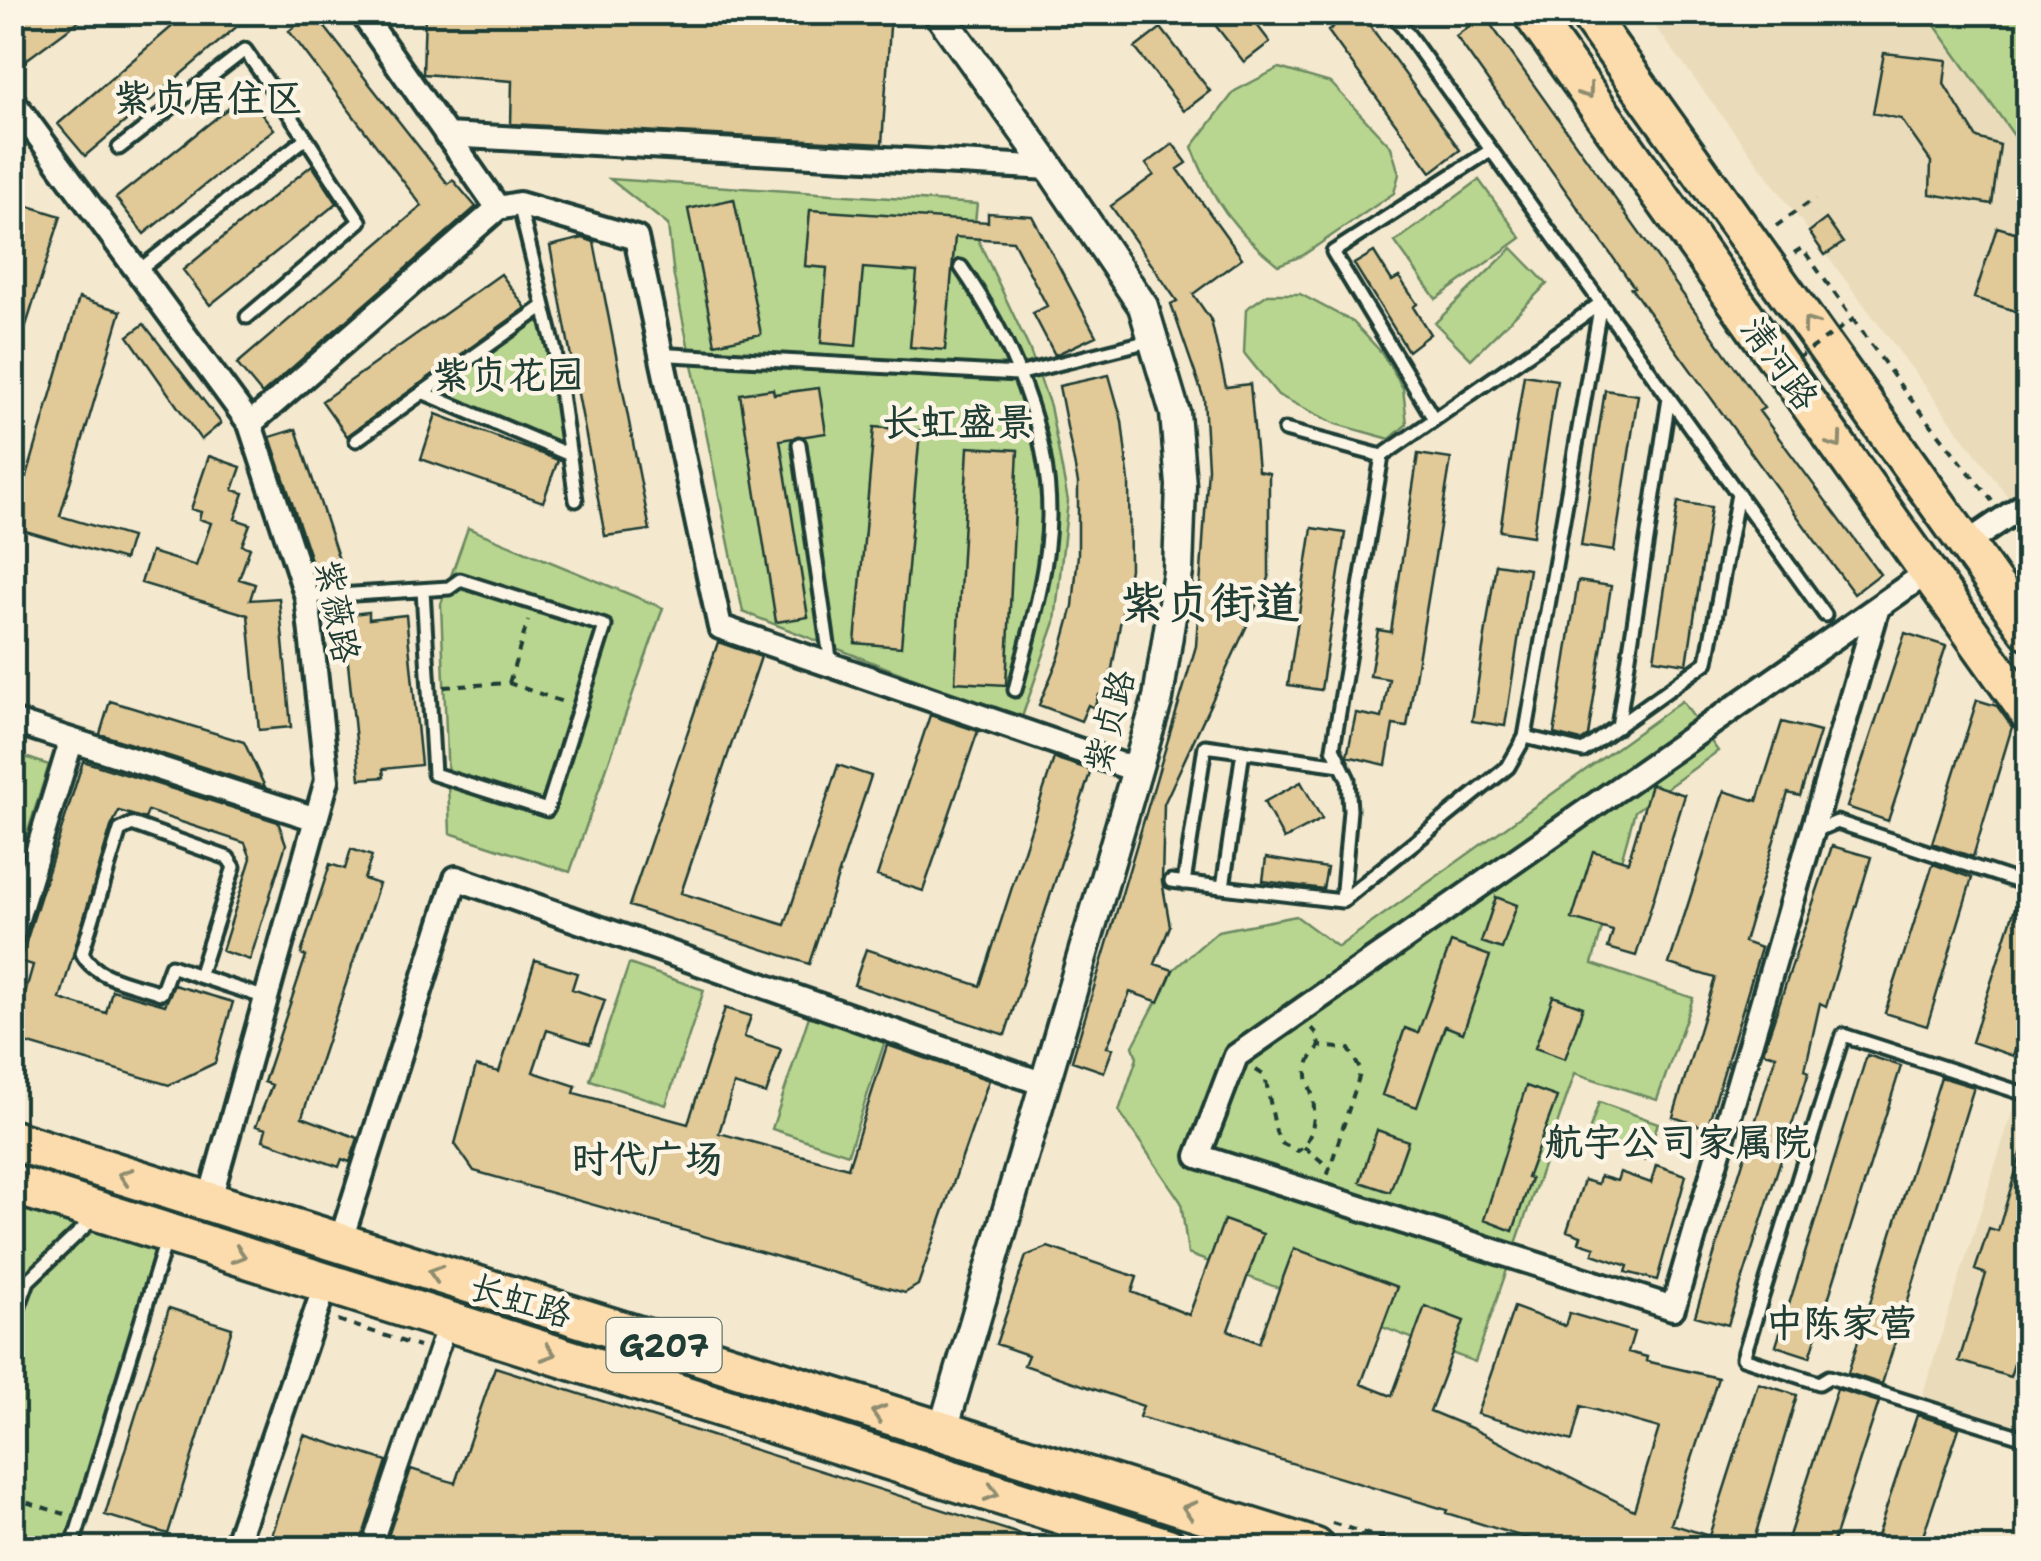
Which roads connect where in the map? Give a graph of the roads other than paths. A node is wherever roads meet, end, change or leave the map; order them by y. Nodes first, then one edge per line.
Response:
1 (361, 12) edge
2 (938, 12) edge
3 (1392, 12) edge
4 (1530, 12) edge
5 (1586, 12) edge
6 (12, 100) edge
7 (21, 129) edge
8 (446, 134) junction
9 (306, 138) junction
10 (119, 148) dead end
11 (1492, 150) junction
12 (1050, 168) junction
13 (508, 206) junction
14 (961, 267) dead end
15 (138, 271) junction
16 (1600, 303) junction
17 (544, 306) junction
18 (246, 317) dead end
19 (1153, 340) junction
20 (672, 355) dead end
21 (1018, 374) junction
22 (422, 392) junction
23 (1669, 398) junction
24 (1434, 419) junction
25 (250, 424) junction
26 (1285, 430) dead end
27 (356, 440) dead end
28 (799, 444) dead end
29 (570, 454) junction
30 (1382, 456) junction
31 (1738, 494) junction
32 (576, 500) dead end
33 (2028, 502) edge
34 (1966, 544) junction
35 (1929, 571) junction
36 (423, 590) junction
37 (306, 597) junction
38 (1878, 607) junction
39 (1825, 615) dead end
40 (2028, 631) edge
41 (831, 665) junction
42 (1015, 690) dead end
43 (2028, 714) edge
44 (12, 721) edge
45 (1618, 727) junction
46 (1525, 737) junction
47 (71, 742) junction
48 (1243, 751) junction
49 (1341, 765) junction
50 (1136, 770) junction
51 (316, 819) junction
52 (2028, 886) edge
53 (1223, 888) junction
54 (1342, 901) junction
55 (12, 935) edge
56 (1776, 972) dead end
57 (199, 976) junction
58 (266, 998) junction
59 (1044, 1084) junction
60 (2028, 1092) edge
61 (12, 1140) edge
62 (12, 1184) edge
63 (210, 1202) junction
64 (100, 1212) junction
65 (168, 1233) junction
66 (340, 1244) junction
67 (12, 1276) edge
68 (28, 1280) junction
69 (326, 1283) junction
70 (448, 1321) junction
71 (12, 1324) edge
72 (942, 1433) junction
73 (2028, 1439) edge
74 (72, 1548) edge
75 (235, 1548) edge
76 (371, 1548) edge
77 (1168, 1548) edge
78 (1315, 1548) edge

1 - 8 street
2 - 12 street, 紫贞路
3 - 11 lane
4 -> 35 main road, 清河路
34 -> 5 main road, 清河路
6 - 7 street, 紫薇路
7 - 15 street, 紫薇路
8 - 12 street
8 - 13 street
9 - 10 lane
9 - 15 lane
9 - 18 lane
11 - 16 lane
11 - 24 lane
12 - 19 street, 紫贞路
13 - 17 lane
13 - 25 street
13 - 41 street
14 - 21 lane
15 - 25 street, 紫薇路
16 - 23 lane
16 - 24 lane
16 - 46 lane
17 - 22 lane
17 - 29 lane
19 - 21 lane
19 - 50 street, 紫贞路
20 - 21 lane
21 - 42 lane
22 - 27 lane
22 - 29 lane
23 - 31 lane
23 - 45 lane
24 - 30 lane
25 - 37 street, 紫薇路
26 - 30 lane
28 - 41 lane
29 - 32 lane
30 - 49 lane
31 - 39 lane
31 - 45 lane
33 - 34 street
34 - 40 main road, 清河路
35 - 38 street
35 - 43 main road, 清河路
36 - 36 lane
36 - 37 lane
37 - 51 street, 紫薇路
38 - 38 street
41 - 50 street
44 - 47 street
45 - 46 lane
46 - 54 lane
47 - 51 street
47 - 55 street
48 - 49 lane
48 - 53 lane
48 - 53 lane
49 - 54 lane
50 - 59 street, 紫贞路
51 - 58 street, 紫薇路
52 - 56 lane
53 - 54 lane
57 - 57 lane
57 - 58 lane
58 - 63 street, 紫薇路
59 - 66 street
59 - 72 street, 紫贞路
60 - 73 lane
63 -> 61 highway, 长虹路 / G207
62 - 64 highway, 长虹路 / G207
63 - 66 highway, 长虹路 / G207
64 - 65 highway, 长虹路 / G207
64 - 68 lane
65 -> 69 highway, 长虹路 / G207
65 - 74 lane
72 -> 66 highway, 长虹路 / G207
67 - 68 lane
68 - 71 lane
69 - 70 highway, 长虹路 / G207
69 - 75 street
70 - 76 street
70 -> 77 highway, 长虹路 / G207
78 -> 72 highway, 长虹路 / G207

